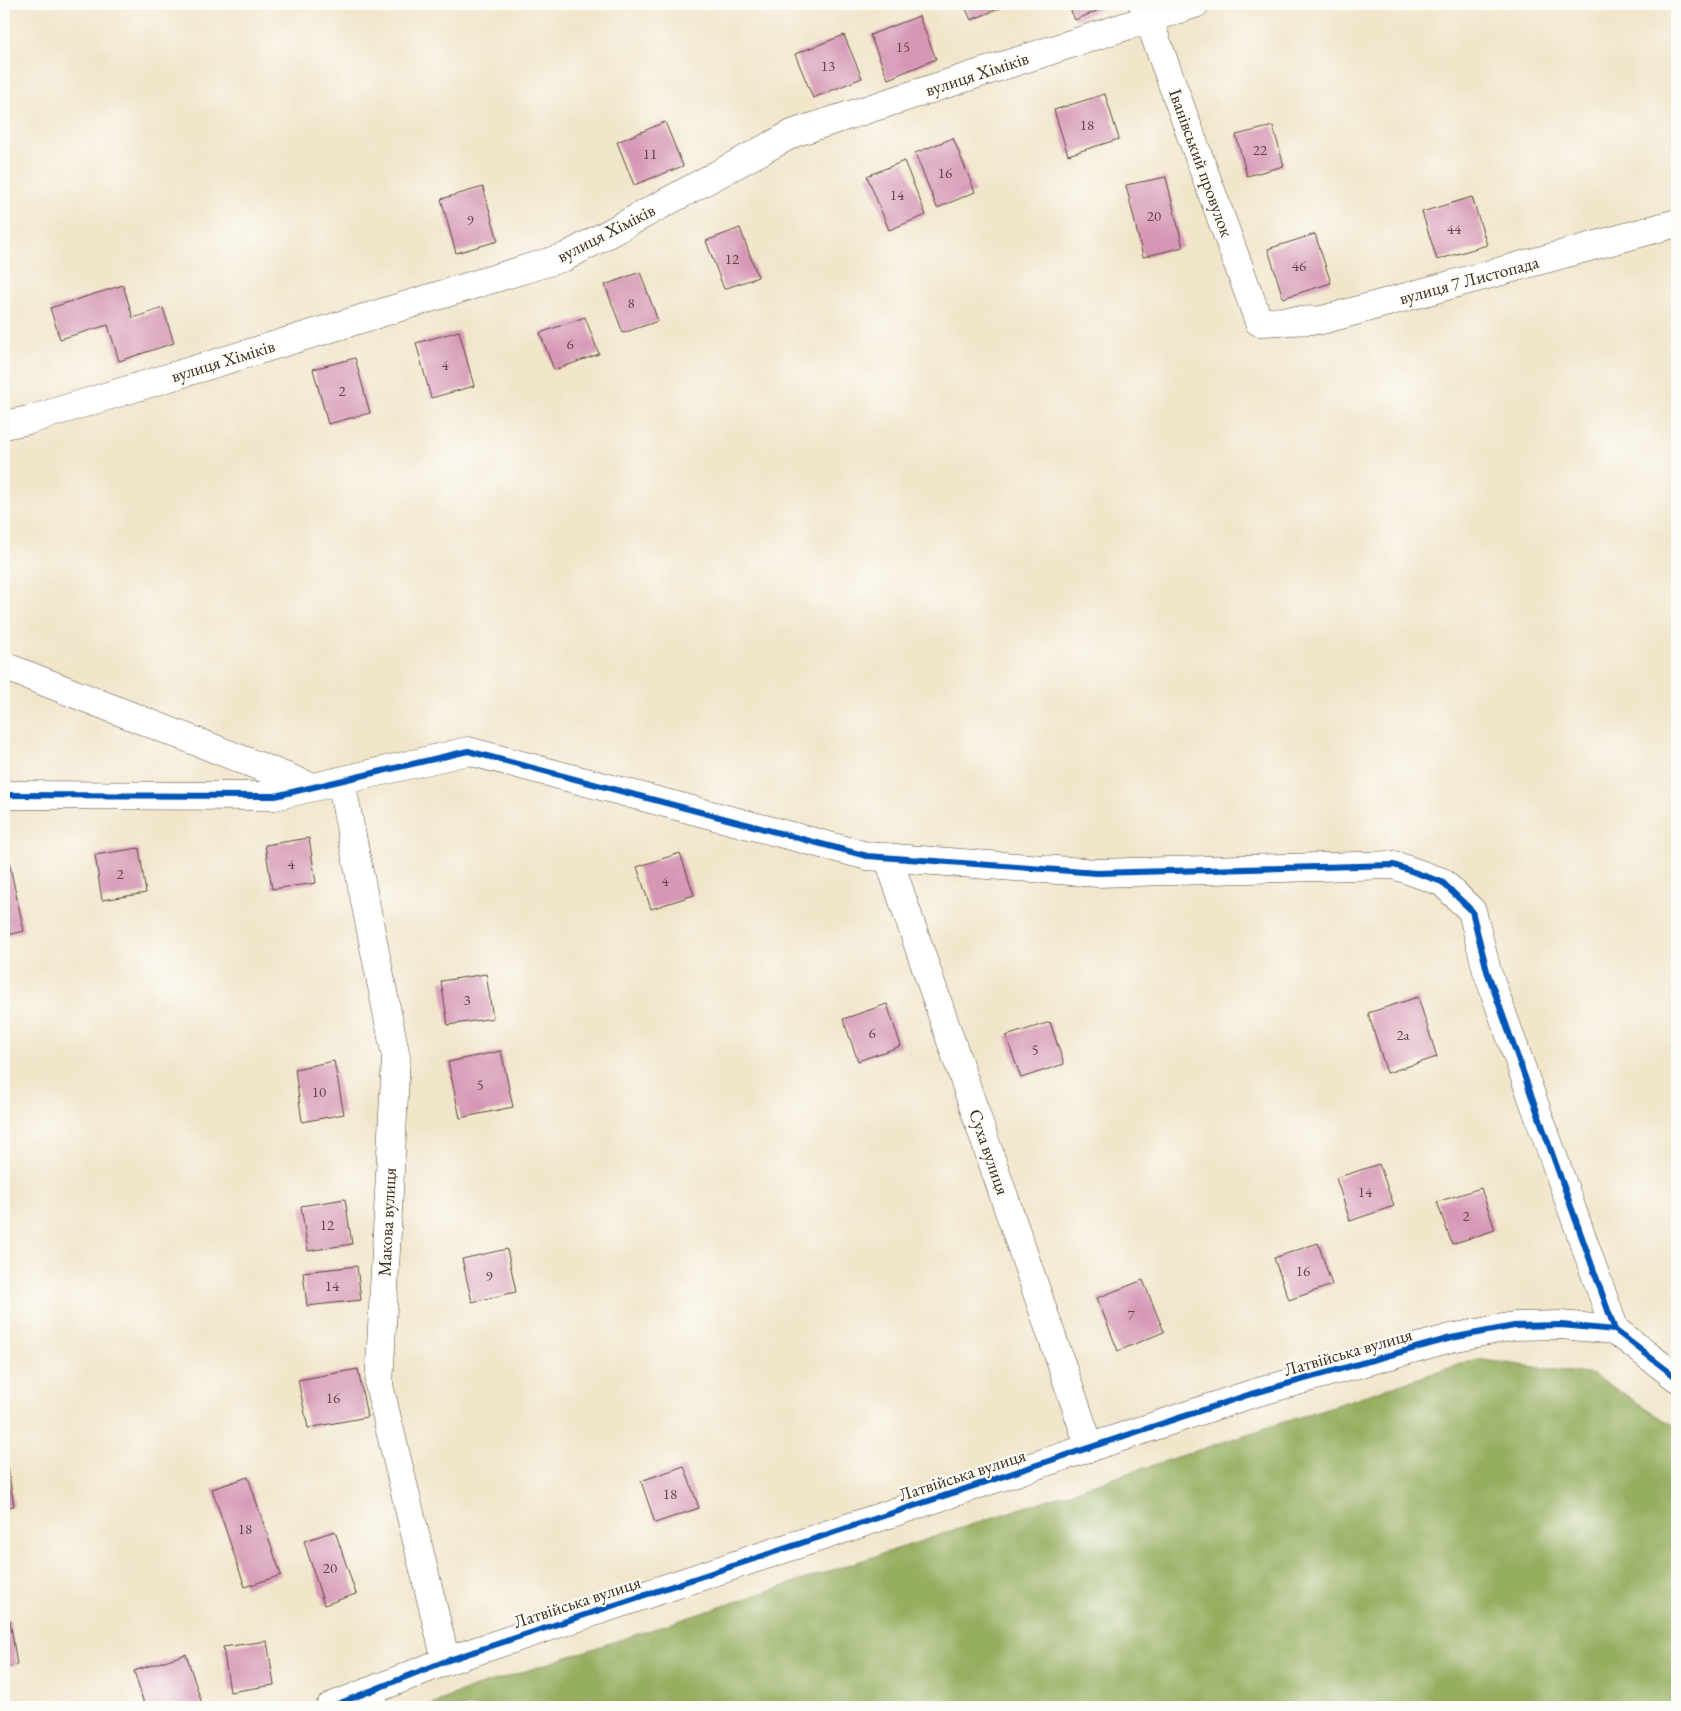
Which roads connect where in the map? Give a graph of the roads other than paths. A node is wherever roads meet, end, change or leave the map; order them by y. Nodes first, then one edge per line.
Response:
1 (1194, 4) edge
2 (1146, 11) edge
3 (1677, 223) edge
4 (1259, 322) joint
5 (4, 425) edge
6 (4, 666) edge
7 (341, 780) junction
8 (312, 787) junction
9 (4, 795) edge
10 (888, 857) junction
11 (1615, 1330) junction
12 (1665, 1356) edge
13 (1677, 1378) edge
14 (1090, 1448) junction
15 (446, 1661) junction
16 (330, 1707) edge

1 - 2 street, вулиця Хіміків
2 - 4 street, Іванівський провулок
2 - 5 street, вулиця Хіміків
3 - 4 street, вулиця 7 Листопада
6 - 8 street
7 - 8 street
7 - 10 street
7 - 15 street, Макова вулиця
8 - 9 street
10 - 11 street
10 - 14 street, Суха вулиця
11 - 12 street
11 - 14 street, Латвійська вулиця
12 - 13 street
14 - 15 street, Латвійська вулиця
15 - 16 street, Латвійська вулиця

